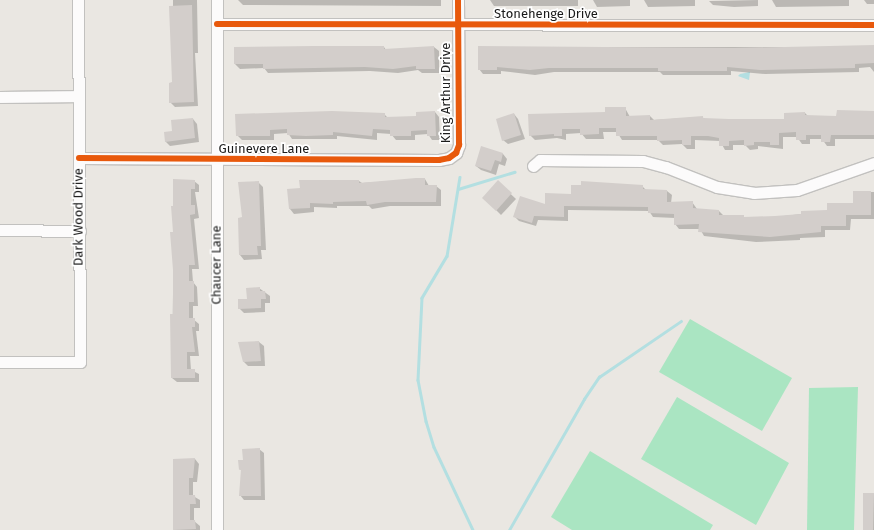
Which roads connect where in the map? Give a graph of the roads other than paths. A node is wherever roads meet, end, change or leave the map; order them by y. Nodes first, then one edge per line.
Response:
1 (78, 0) edge
2 (217, 0) edge
3 (458, 0) edge
4 (217, 24) junction
5 (458, 25) junction
6 (874, 25) edge
7 (79, 96) junction
8 (0, 97) edge
9 (79, 158) junction
10 (449, 158) joint
11 (217, 160) junction
12 (874, 163) edge
13 (533, 166) dead end
14 (0, 230) edge
15 (80, 231) junction
16 (0, 362) edge
17 (217, 530) edge

1 - 7 street, Dark Wood Drive
2 - 4 street, Chaucer Lane
3 - 5 street, King Arthur Drive
4 - 5 street, Stonehenge Drive
4 - 11 street, Chaucer Lane
5 - 6 street, Stonehenge Drive
5 - 10 street, King Arthur Drive
7 - 8 street
7 - 9 street, Dark Wood Drive
9 - 11 street, Guinevere Lane
9 - 15 street, Dark Wood Drive
10 - 11 street, Guinevere Lane
11 - 17 street, Chaucer Lane
12 - 13 street
14 - 15 street
15 - 16 street, Dark Wood Drive

